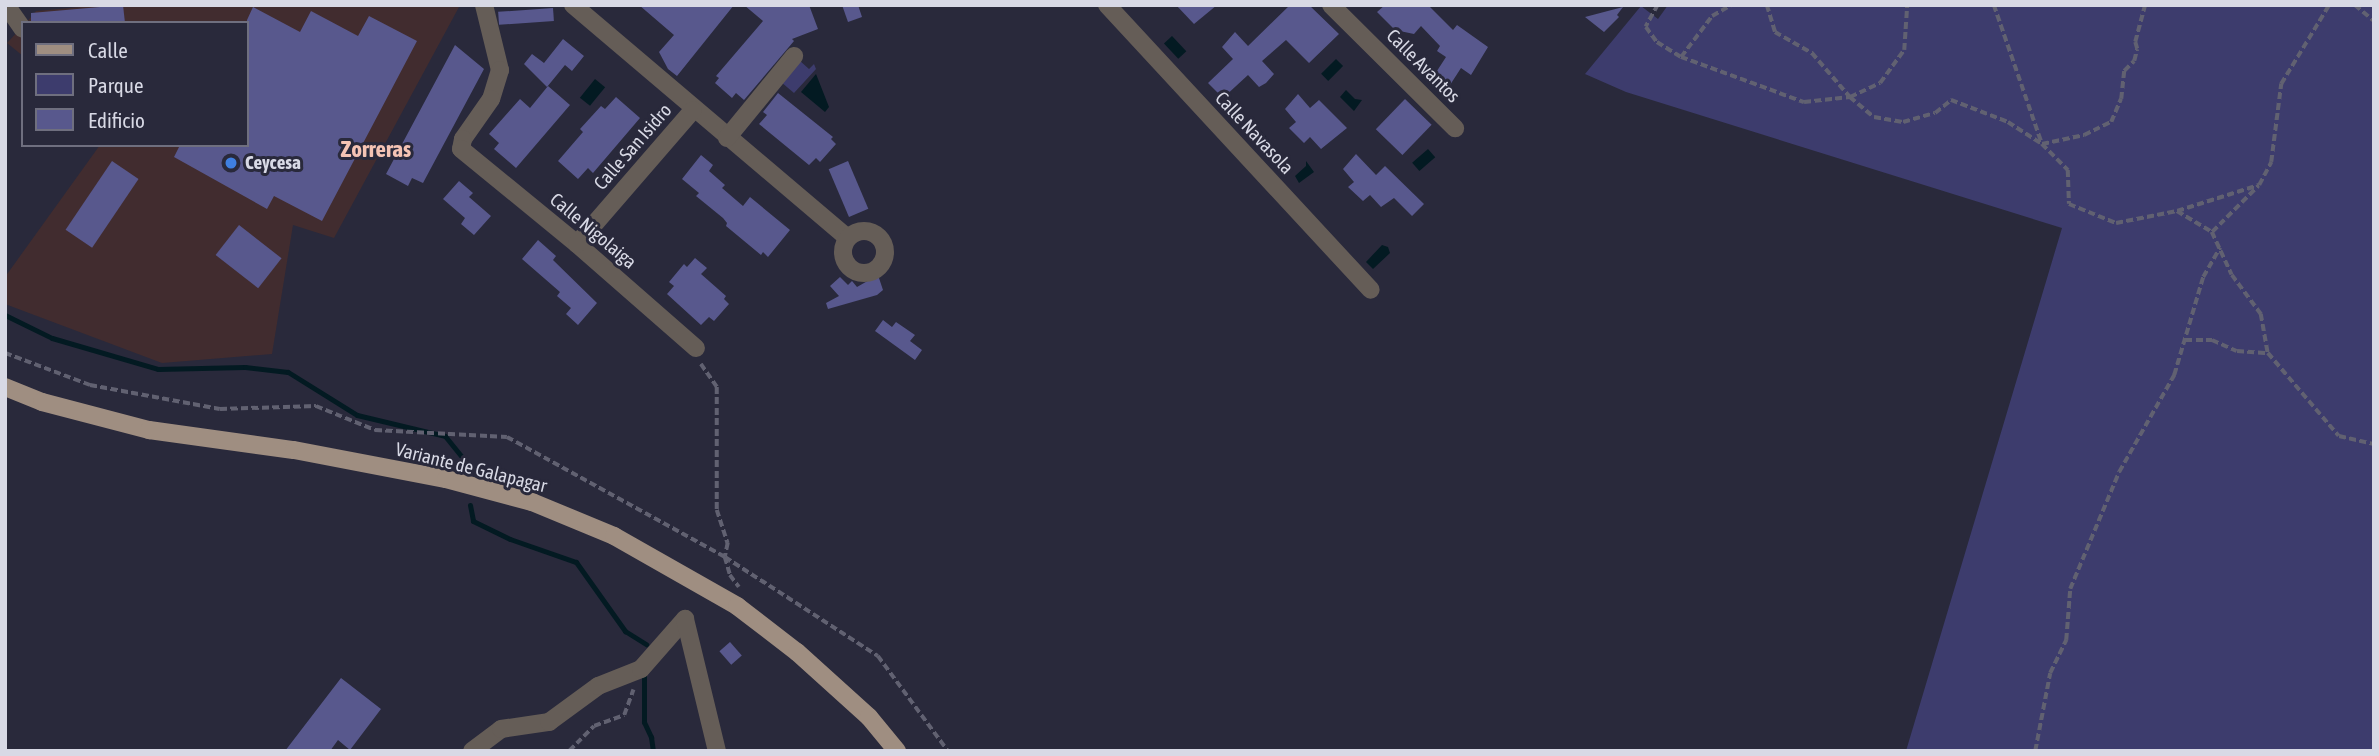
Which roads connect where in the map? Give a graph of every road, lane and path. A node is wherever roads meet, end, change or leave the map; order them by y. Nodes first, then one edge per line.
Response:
1 (6, 5) edge
2 (484, 5) edge
3 (573, 5) edge
4 (1107, 5) edge
5 (1331, 5) edge
6 (1658, 5) edge
7 (1731, 5) edge
8 (1767, 5) edge
9 (1907, 5) edge
10 (1994, 5) edge
11 (2145, 5) edge
12 (2329, 5) edge
13 (2355, 5) edge
14 (2374, 21) edge
15 (21, 26) edge
16 (794, 56) dead end
17 (1681, 57) junction
18 (1850, 97) junction
19 (693, 110) junction
20 (1455, 128) dead end
21 (727, 138) junction
22 (2042, 144) junction
23 (2259, 185) junction
24 (2177, 211) junction
25 (2213, 232) junction
26 (848, 238) dead end
27 (577, 244) junction
28 (2220, 248) junction
29 (1371, 290) dead end
30 (2184, 340) junction
31 (696, 348) joint
32 (2268, 354) junction
33 (5, 387) edge
34 (2374, 444) edge
35 (741, 590) dead end
36 (624, 715) dead end
37 (472, 751) edge
38 (569, 751) edge
39 (717, 751) edge
40 (897, 751) edge
41 (2035, 751) edge

1 - 15 street
2 - 27 street, Calle Nigolaiga
3 - 19 street
4 - 29 street, Calle Navasola
5 - 20 street, Calle Avantos
6 - 17 path
7 - 17 path
8 - 18 path
9 - 18 path
10 - 22 path
11 - 22 path
12 - 23 path
13 - 14 path
16 - 21 street
17 - 18 path
18 - 22 path
19 - 21 street
19 - 27 street, Calle San Isidro
21 - 26 street
22 - 24 path
23 - 24 path
23 - 25 path
24 - 25 path
25 - 28 path
27 - 31 street, Calle Nigolaiga
28 - 30 path
28 - 32 path
30 - 32 path
30 - 41 path
31 - 35 path
32 - 34 path
33 - 40 main road, Variante de Galapagar
36 - 38 path
37 - 39 street

